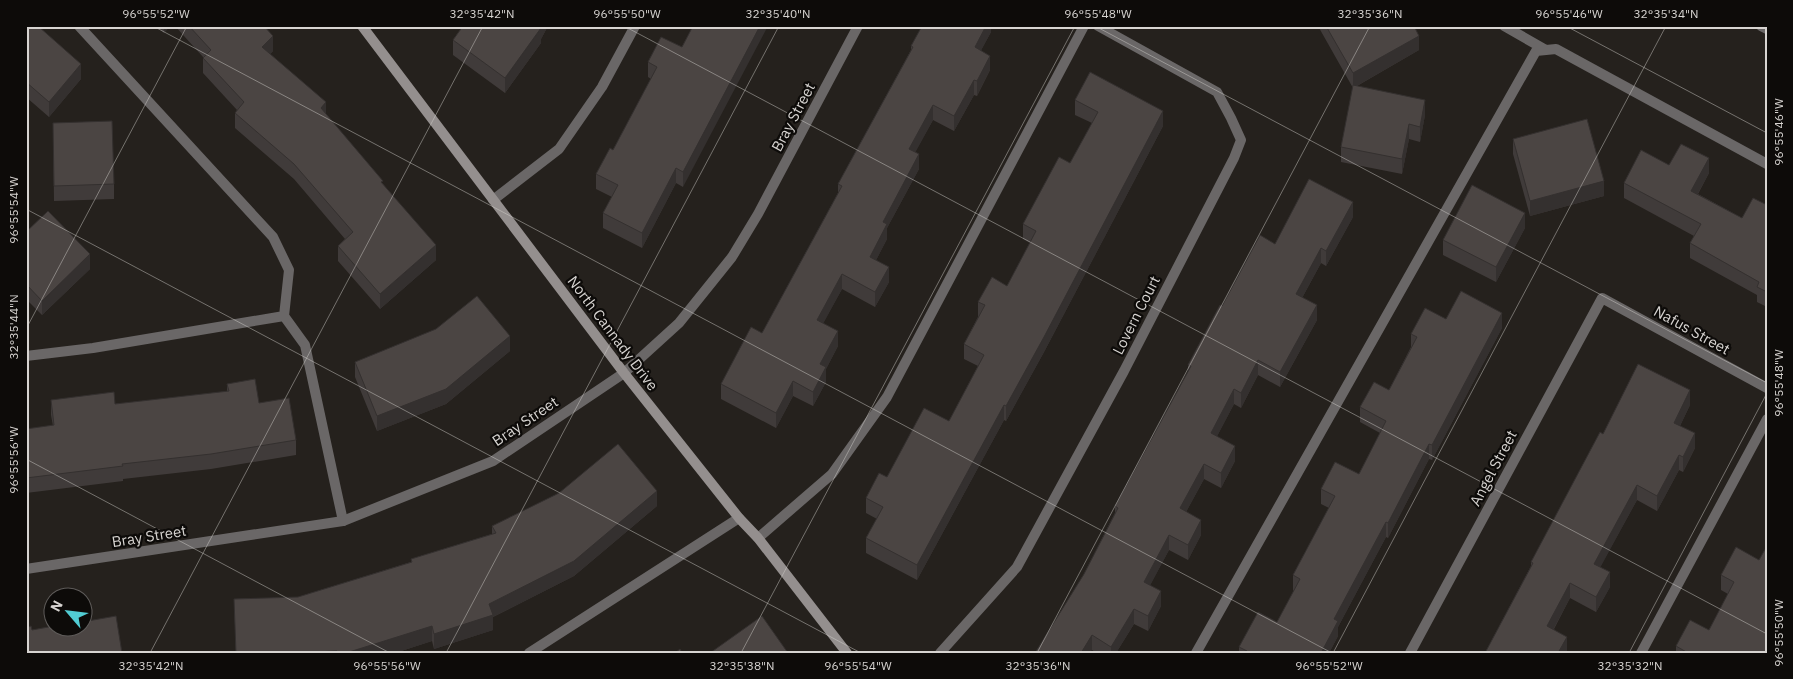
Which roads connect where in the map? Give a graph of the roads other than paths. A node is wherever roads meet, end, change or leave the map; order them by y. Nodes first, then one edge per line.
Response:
1 (79, 26) edge
2 (635, 26) edge
3 (858, 26) edge
4 (1084, 26) edge
5 (1098, 26) edge
6 (1504, 26) edge
7 (1761, 26) edge
8 (364, 27) edge
9 (1767, 29) edge
10 (1546, 50) junction
11 (1767, 164) edge
12 (493, 200) junction
13 (1602, 298) joint
14 (284, 316) junction
15 (26, 356) edge
16 (624, 373) junction
17 (1767, 388) edge
18 (1767, 419) edge
19 (738, 518) junction
20 (343, 522) junction
21 (758, 538) junction
22 (26, 568) edge
23 (529, 653) edge
24 (847, 653) edge
25 (940, 653) edge
26 (1196, 653) edge
27 (1410, 653) edge
28 (1641, 653) edge

1 - 14 street
2 - 12 street
3 - 16 street, Bray Street
4 - 21 street
5 - 25 street, Lovern Court
6 - 10 street
7 - 9 street
8 - 12 street, North Cannady Drive
10 - 11 street
10 - 26 street
12 - 16 street, North Cannady Drive
13 - 17 street, Nafus Street
13 - 27 street, Angel Street
14 - 15 street
14 - 20 street
16 - 19 street, North Cannady Drive
16 - 20 street, Bray Street
18 - 28 street
19 - 21 street, North Cannady Drive
19 - 23 street
20 - 22 street, Bray Street
21 - 24 street, North Cannady Drive

